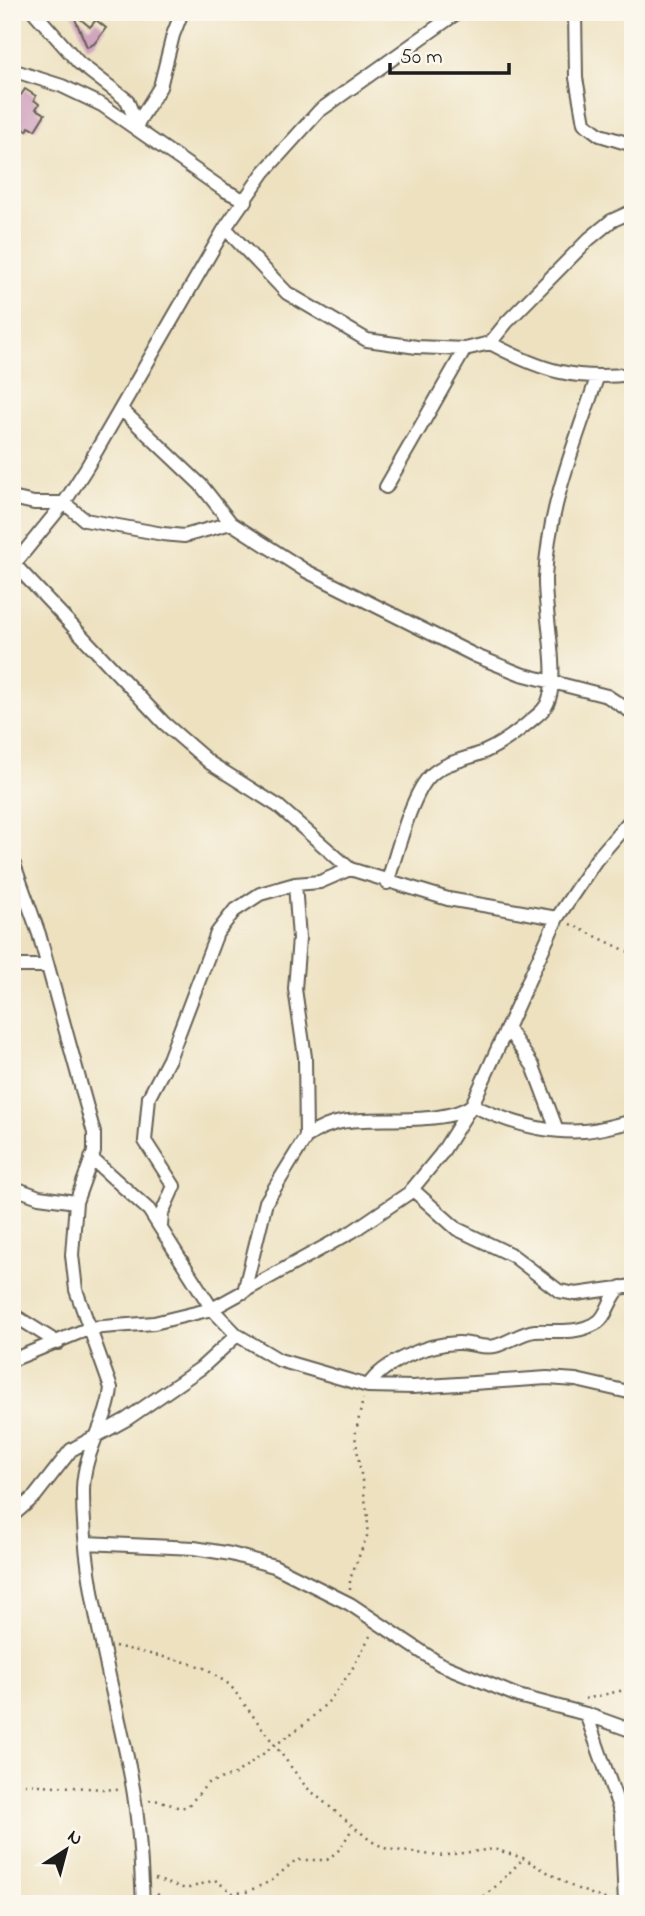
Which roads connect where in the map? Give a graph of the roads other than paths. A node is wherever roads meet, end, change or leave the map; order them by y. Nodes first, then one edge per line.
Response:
1 (34, 12) edge
2 (182, 12) edge
3 (458, 12) edge
4 (575, 12) edge
5 (444, 17) edge
6 (12, 71) edge
7 (137, 126) junction
8 (633, 145) edge
9 (246, 201) junction
10 (633, 212) edge
11 (225, 228) junction
12 (490, 343) junction
13 (465, 349) junction
14 (633, 374) edge
15 (597, 378) junction
16 (122, 410) junction
17 (386, 486) dead end
18 (12, 498) edge
19 (64, 503) junction
20 (231, 523) junction
21 (13, 565) edge
22 (551, 683) junction
23 (633, 713) edge
24 (633, 817) edge
25 (14, 868) edge
26 (350, 869) junction
27 (387, 883) junction
28 (295, 884) junction
29 (557, 918) junction
30 (12, 966) edge
31 (48, 966) junction
32 (507, 1028) junction
33 (472, 1105) junction
34 (633, 1122) edge
35 (556, 1130) junction
36 (306, 1137) junction
37 (92, 1158) junction
38 (12, 1187) edge
39 (412, 1189) junction
40 (76, 1202) junction
41 (161, 1226) junction
42 (627, 1287) edge
43 (244, 1292) junction
44 (212, 1309) junction
45 (12, 1314) edge
46 (89, 1328) junction
47 (237, 1335) junction
48 (58, 1343) junction
49 (12, 1360) edge
50 (368, 1386) junction
51 (633, 1393) edge
52 (94, 1435) junction
53 (12, 1516) edge
54 (86, 1543) junction
55 (586, 1714) junction
56 (633, 1731) edge
57 (143, 1904) edge
58 (625, 1904) edge

1 - 7 street
2 - 7 street
3 - 5 street
4 - 8 street
5 - 9 street
6 - 7 street
7 - 9 street
9 - 11 street
10 - 12 street
11 - 13 street
11 - 16 street
12 - 13 street
12 - 15 street
13 - 17 street
14 - 15 street
15 - 22 street
16 - 19 street
16 - 20 street
18 - 19 street
19 - 20 street
19 - 21 street
20 - 22 street
21 - 26 street
22 - 23 street
22 - 27 street
24 - 29 street
25 - 31 street
26 - 27 street
26 - 28 street
27 - 29 street
28 - 36 street
28 - 41 street
29 - 32 street
30 - 31 street
31 - 37 street
32 - 33 street
32 - 35 street
33 - 35 street
33 - 36 street
33 - 39 street
34 - 35 street
36 - 43 street
37 - 40 street
37 - 41 street
38 - 40 street
39 - 42 street
39 - 43 street
40 - 46 street
41 - 44 street
42 - 50 street
43 - 44 street
44 - 46 street
44 - 47 street
45 - 48 street
46 - 48 street
46 - 52 street
47 - 50 street
47 - 52 street
48 - 49 street
50 - 51 street
52 - 53 street
52 - 54 street
54 - 55 street
54 - 57 street
55 - 56 street
55 - 58 street

